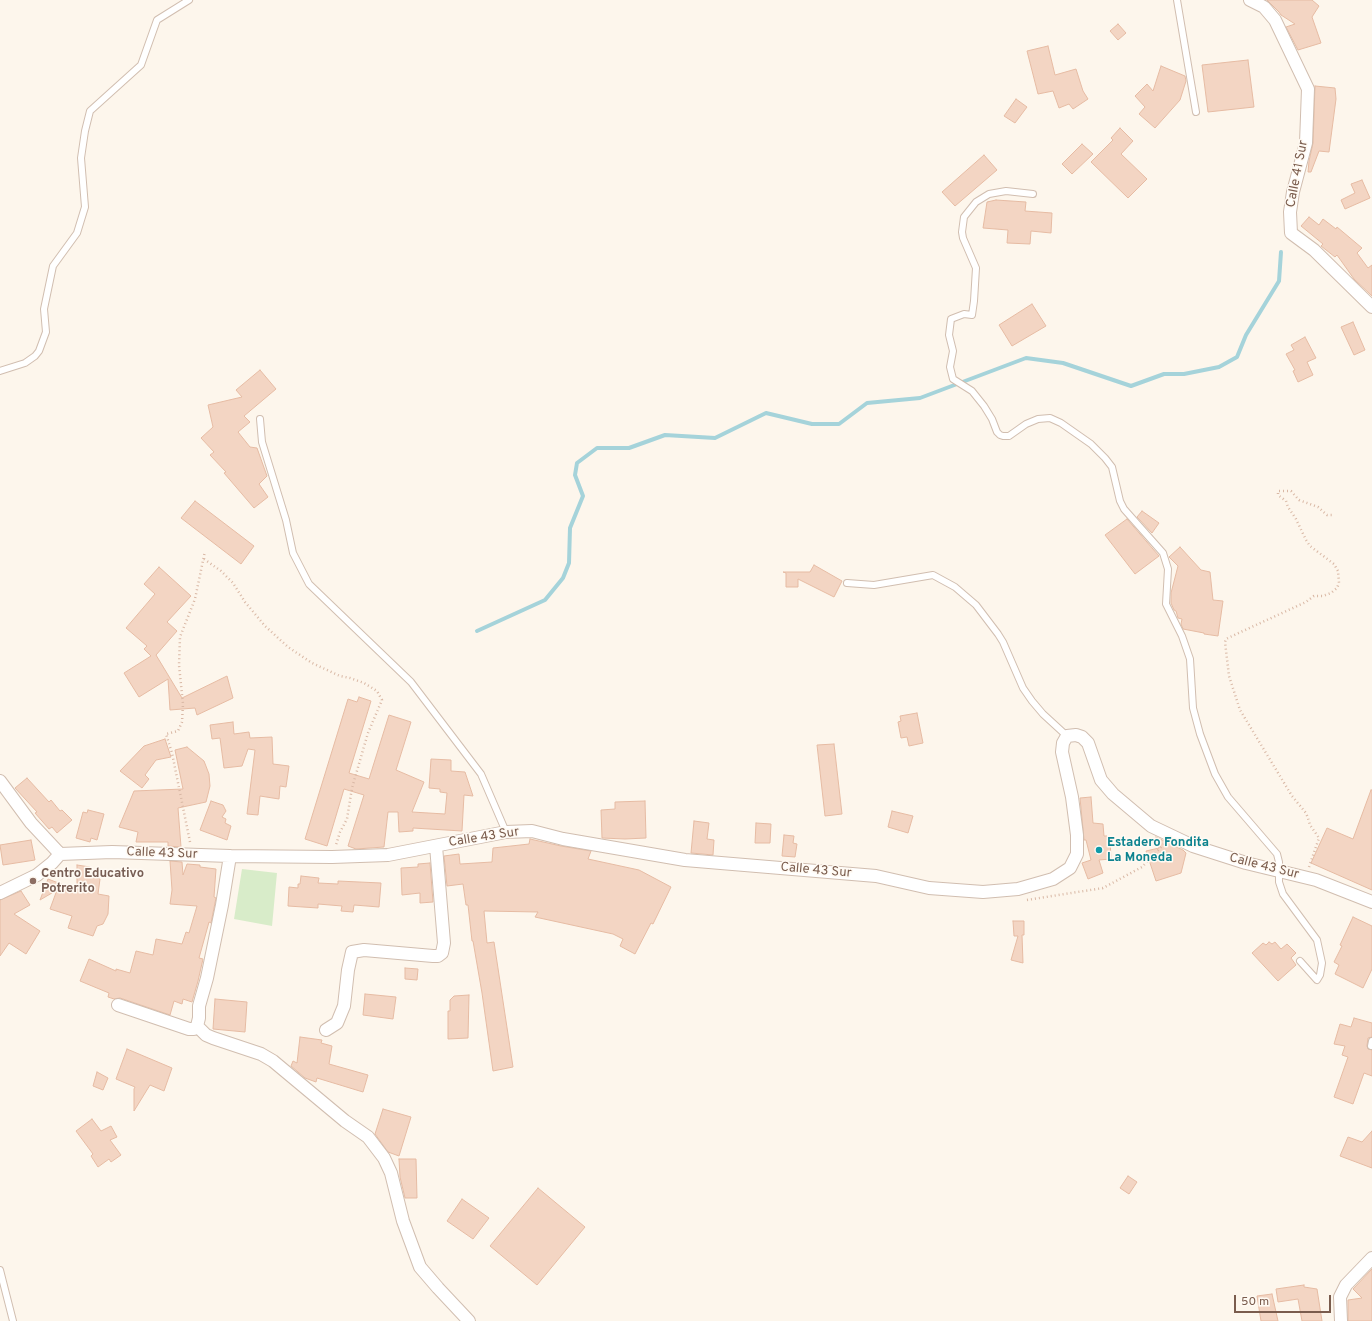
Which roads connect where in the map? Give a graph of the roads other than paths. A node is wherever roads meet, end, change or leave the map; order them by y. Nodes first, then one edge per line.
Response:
1 (189, 0) edge
2 (1178, 0) edge
3 (1250, 0) edge
4 (1196, 112) dead end
5 (1033, 194) dead end
6 (1372, 307) edge
7 (0, 371) edge
8 (260, 419) dead end
9 (847, 583) dead end
10 (1067, 736) junction
11 (0, 781) edge
12 (506, 832) junction
13 (436, 846) junction
14 (60, 854) junction
15 (230, 856) junction
16 (1279, 871) junction
17 (0, 893) edge
18 (1372, 902) edge
19 (1300, 961) dead end
20 (118, 1005) dead end
21 (197, 1026) junction
22 (326, 1030) dead end
23 (1372, 1258) edge
24 (0, 1270) edge
25 (13, 1321) edge
26 (469, 1321) edge
27 (1341, 1321) edge

1 - 7 lane
2 - 4 lane
3 - 6 street, Calle 41 Sur
5 - 16 lane
8 - 12 lane
9 - 10 lane
10 - 12 street, Calle 43 Sur
10 - 16 street, Calle 43 Sur
11 - 14 street
12 - 13 street, Calle 43 Sur
13 - 15 street, Calle 43 Sur
13 - 22 street
14 - 15 street, Calle 43 Sur
14 - 17 street
15 - 21 street
16 - 18 street, Calle 43 Sur
16 - 19 lane
20 - 21 street
21 - 26 street
23 - 27 street
24 - 25 lane

